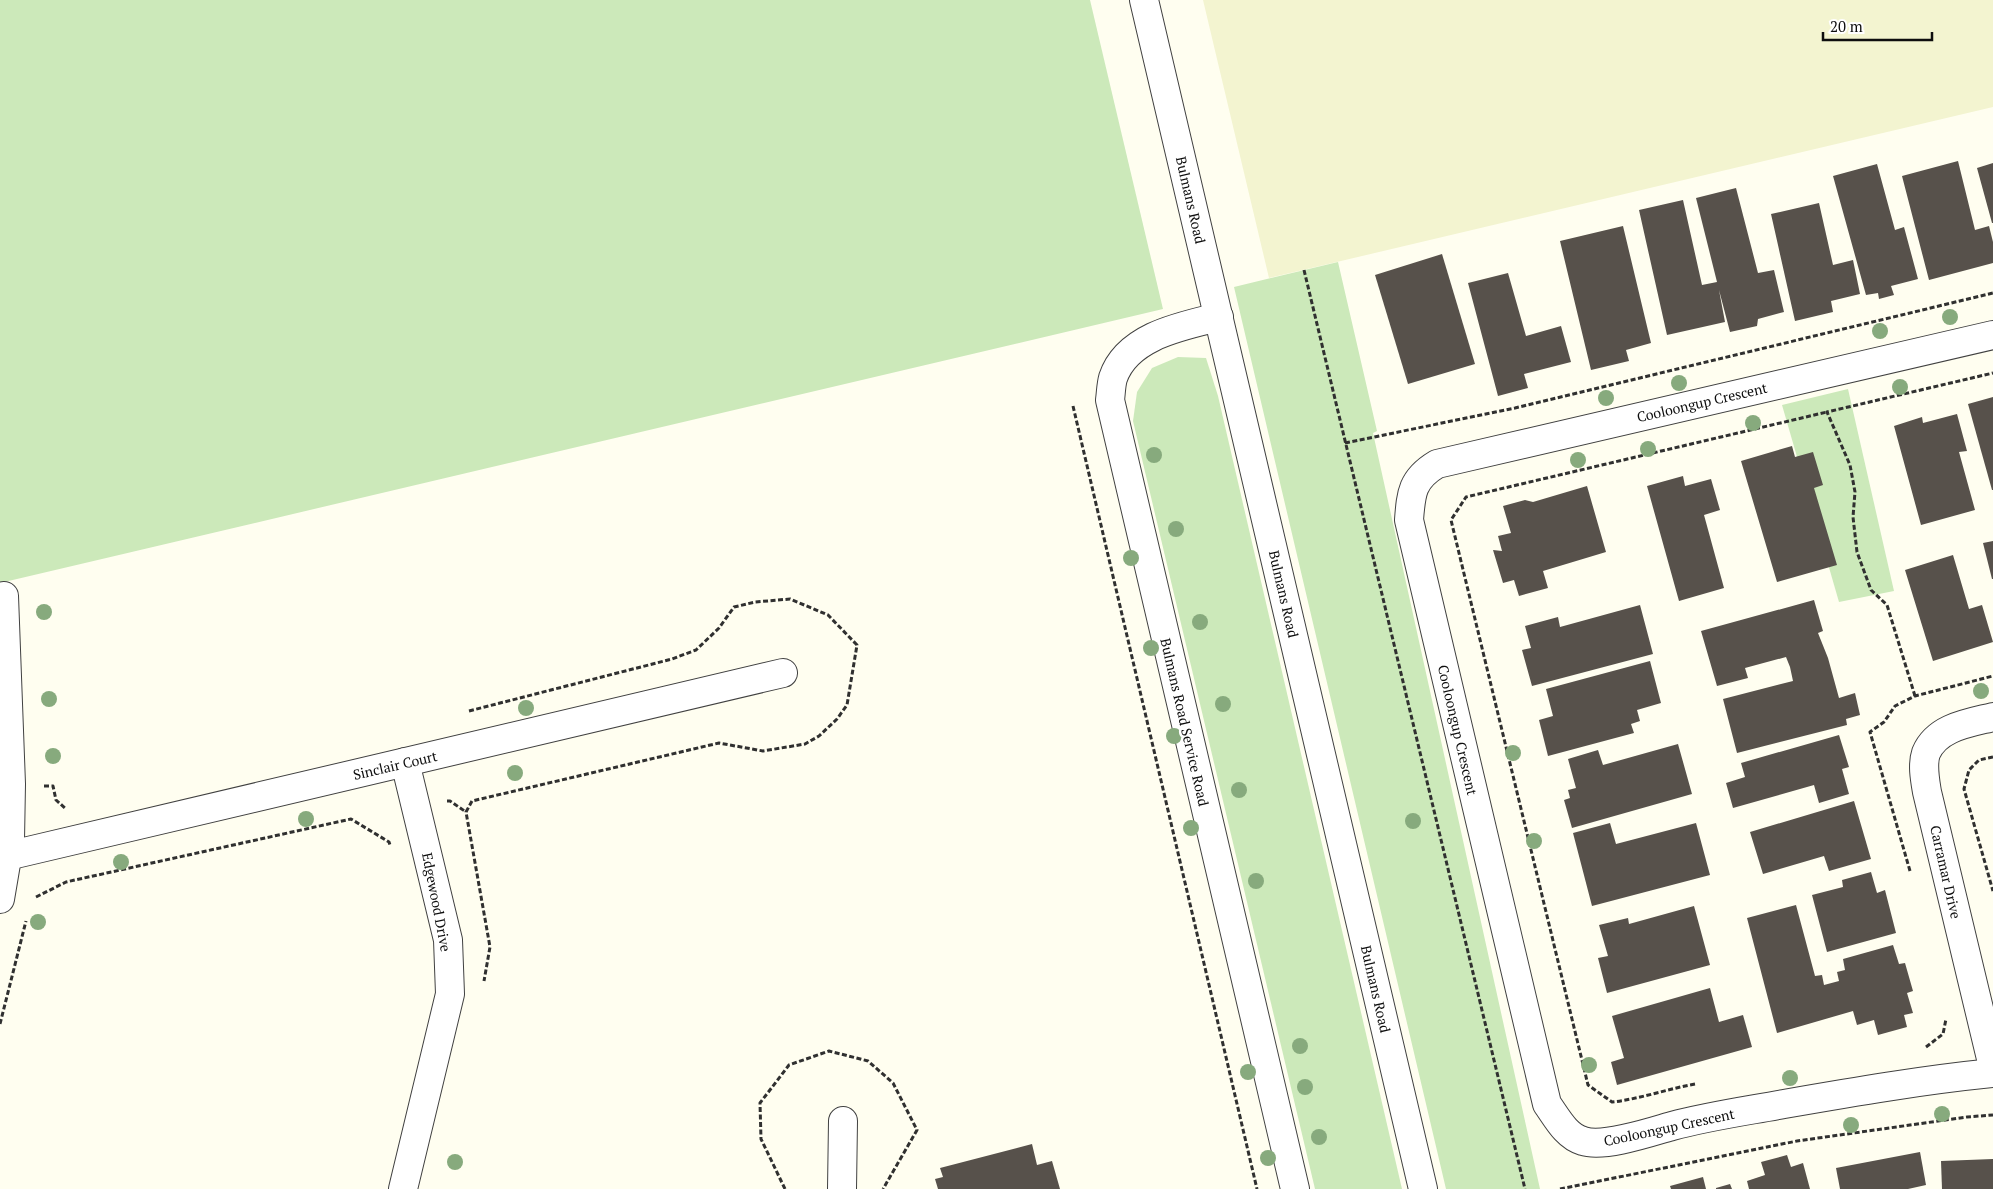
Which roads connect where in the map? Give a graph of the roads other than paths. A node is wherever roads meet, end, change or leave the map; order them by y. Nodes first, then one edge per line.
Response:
1 (1144, 0) edge
2 (1219, 317) junction
3 (1993, 336) edge
4 (4, 596) dead end
5 (783, 673) dead end
6 (1993, 717) edge
7 (405, 762) junction
8 (7, 856) junction
9 (0, 899) edge
10 (1993, 1067) edge
11 (1993, 1073) edge
12 (843, 1121) dead end
13 (403, 1189) edge
14 (842, 1189) edge
15 (1295, 1189) edge
16 (1422, 1189) edge

1 - 2 street, Bulmans Road
2 - 15 street, Bulmans Road Service Road
2 - 16 street, Bulmans Road
3 - 11 street, Cooloongup Crescent
4 - 8 street
5 - 7 street, Sinclair Court
6 - 10 street, Carramar Drive
7 - 8 street, Sinclair Court
7 - 13 street, Edgewood Drive
8 - 9 street
12 - 14 street

